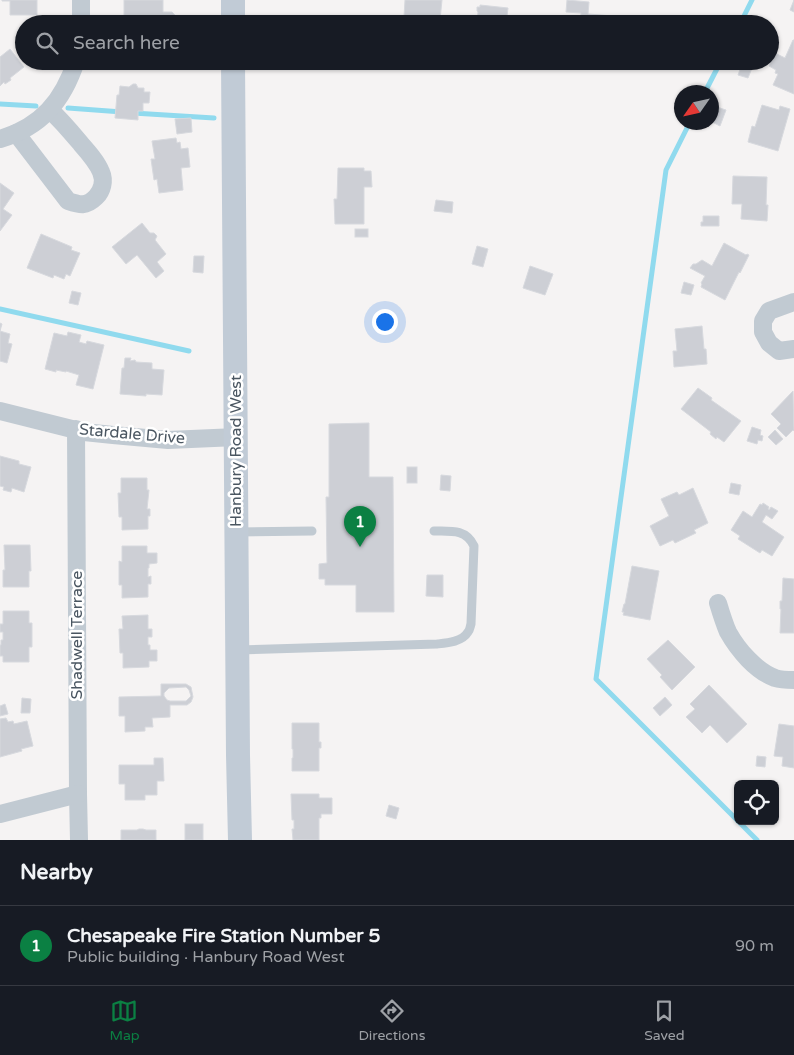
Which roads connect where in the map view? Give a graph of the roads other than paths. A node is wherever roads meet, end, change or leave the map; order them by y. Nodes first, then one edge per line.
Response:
1 (81, 0) edge
2 (232, 0) edge
3 (81, 15) edge
4 (233, 15) edge
5 (73, 70) edge
6 (233, 70) edge
7 (50, 110) junction
8 (8, 136) edge
9 (794, 302) edge
10 (794, 349) edge
11 (0, 411) edge
12 (76, 430) junction
13 (237, 437) junction
14 (312, 531) dead end
15 (434, 531) dead end
16 (237, 532) junction
17 (718, 603) dead end
18 (238, 650) junction
19 (794, 680) edge
20 (78, 794) junction
21 (0, 814) edge
22 (79, 840) edge
23 (240, 840) edge

1 - 3 street
2 - 4 main road
5 - 7 street
6 - 13 main road, Hanbury Road West
7 - 8 street
7 - 8 street
9 - 10 street
11 - 12 street, Stardale Drive
12 - 13 street, Stardale Drive
12 - 20 street, Shadwell Terrace
13 - 16 main road, Hanbury Road West
14 - 16 lane
15 - 18 lane
16 - 18 main road, Hanbury Road West
17 - 19 street
18 - 23 main road, Hanbury Road West
20 - 21 street
20 - 22 street, Shadwell Terrace

